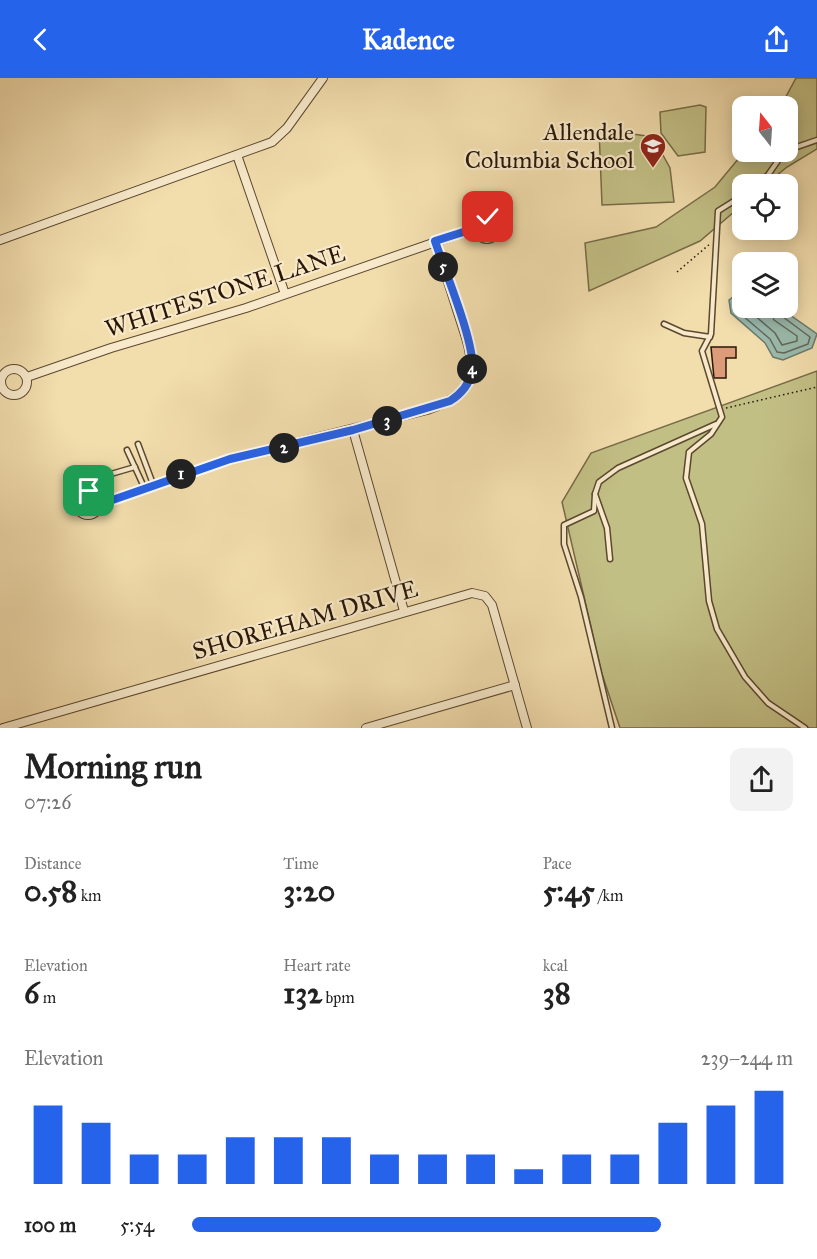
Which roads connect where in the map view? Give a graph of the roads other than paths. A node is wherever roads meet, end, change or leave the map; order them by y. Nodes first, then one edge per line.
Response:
1 (323, 78) edge
2 (817, 140) edge
3 (798, 147) edge
4 (237, 155) junction
5 (732, 202) edge
6 (476, 228) dead end
7 (0, 240) edge
8 (435, 241) junction
9 (285, 294) junction
10 (664, 324) dead end
11 (710, 337) junction
12 (27, 377) dead end
13 (717, 424) junction
14 (353, 430) junction
15 (138, 444) dead end
16 (127, 450) dead end
17 (135, 467) junction
18 (153, 484) junction
19 (144, 487) junction
20 (97, 494) junction
21 (595, 494) junction
22 (101, 504) junction
23 (610, 559) dead end
24 (404, 611) junction
25 (515, 685) junction
26 (3, 728) edge
27 (366, 728) edge
28 (527, 728) edge
29 (612, 728) edge
30 (805, 728) edge

1 - 4 street
2 - 3 lane
4 - 7 street
4 - 9 street
5 - 11 lane
6 - 8 street, WHITESTONE LANE
8 - 9 street, WHITESTONE LANE
8 - 14 street
9 - 12 street, WHITESTONE LANE
10 - 11 lane
11 - 13 lane
13 - 21 lane
13 - 30 lane
14 - 18 street
14 - 24 street
15 - 18 lane
16 - 17 lane
17 - 19 lane
17 - 20 lane
18 - 19 street
19 - 22 street
20 - 22 street
20 - 22 street
21 - 23 lane
21 - 29 lane
24 - 25 street, SHOREHAM DRIVE
24 - 26 street, SHOREHAM DRIVE
25 - 27 street
25 - 28 street, SHOREHAM DRIVE

